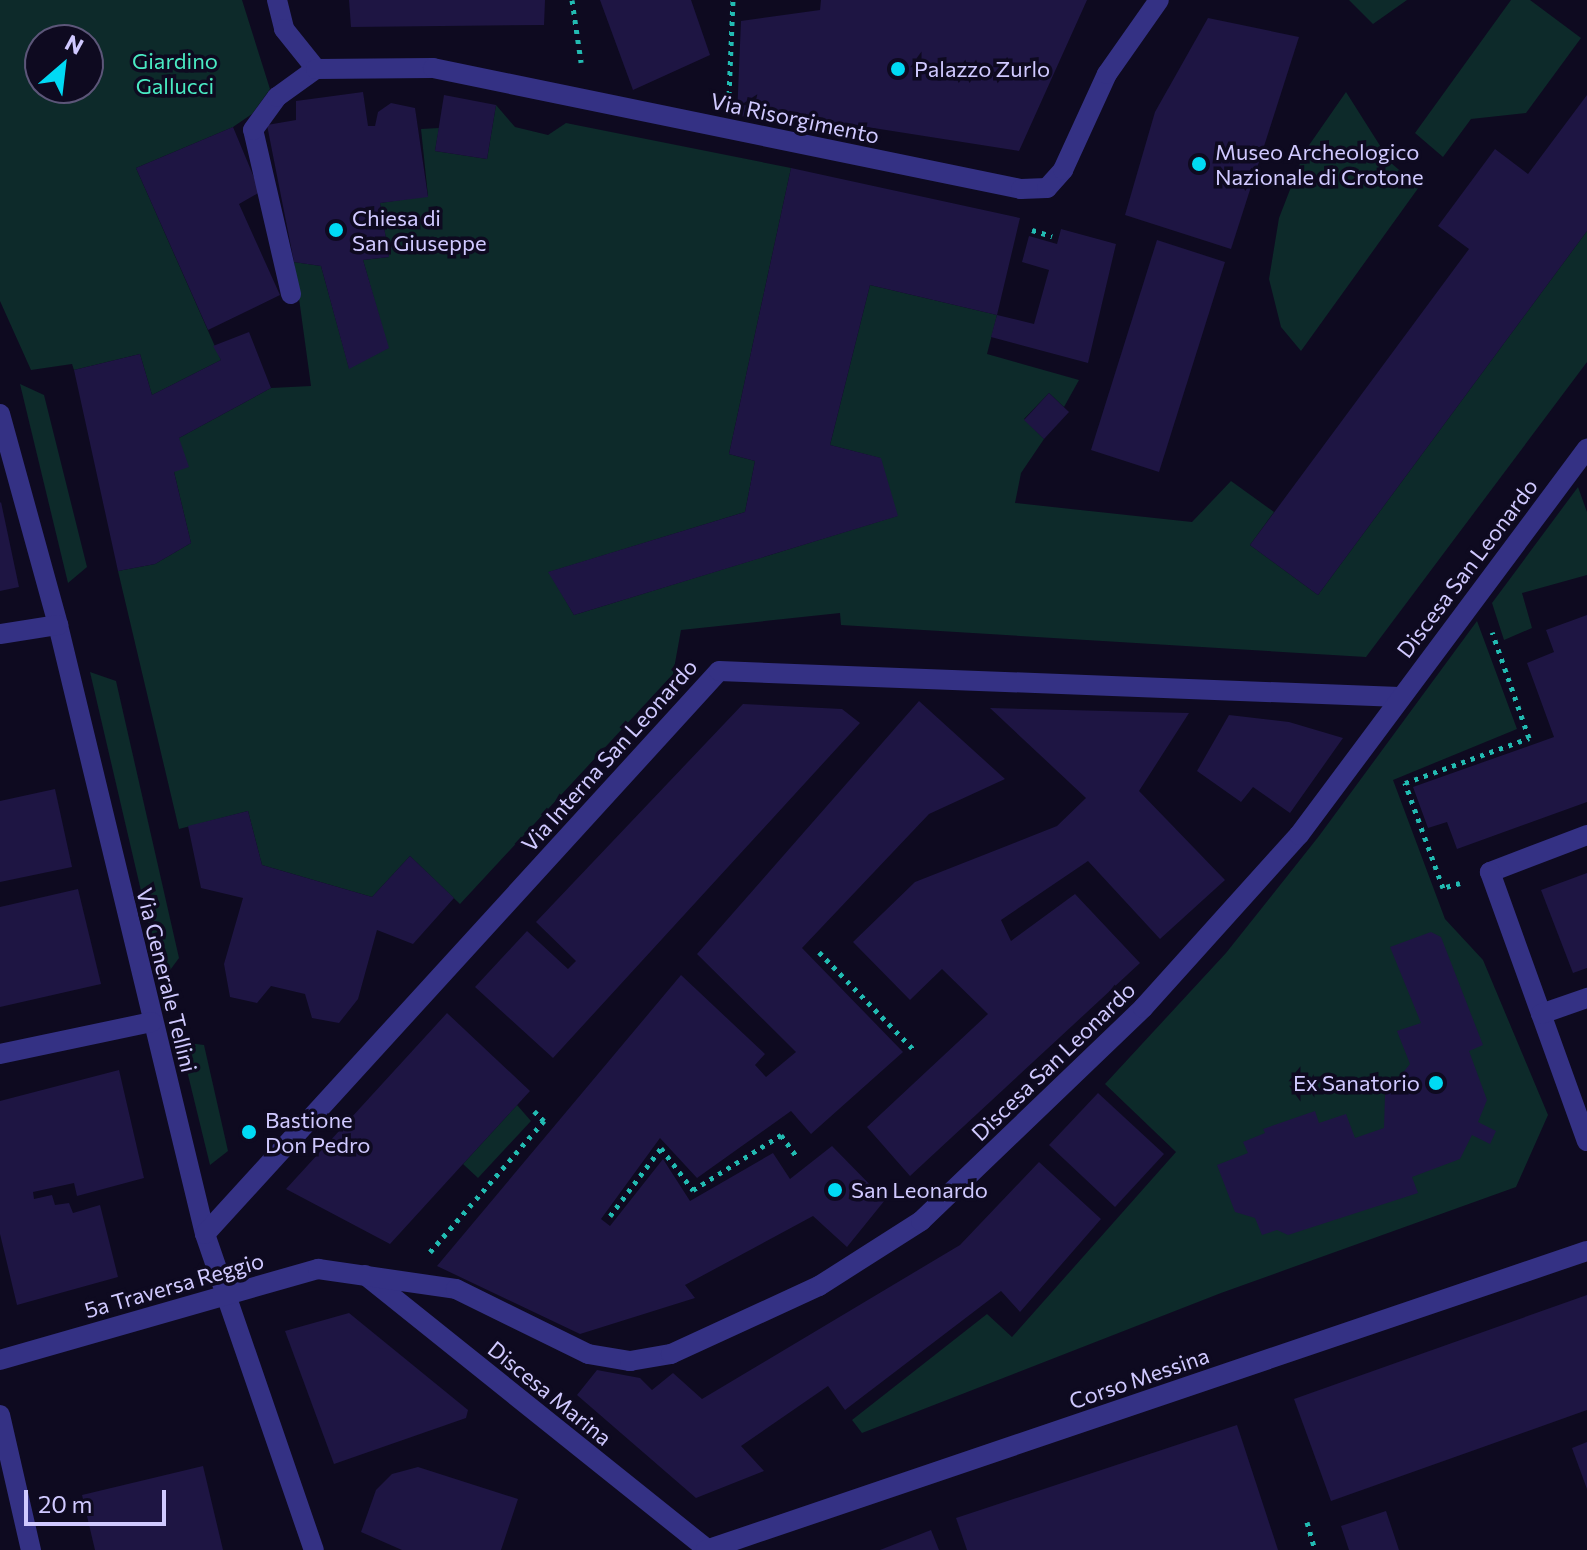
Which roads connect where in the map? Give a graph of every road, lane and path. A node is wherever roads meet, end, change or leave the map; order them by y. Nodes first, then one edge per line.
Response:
1 (277, 0) edge
2 (572, 0) edge
3 (733, 0) edge
4 (1159, 0) edge
5 (316, 69) junction
6 (583, 99) junction
7 (726, 129) junction
8 (1032, 230) dead end
9 (1052, 236) dead end
10 (291, 294) dead end
11 (0, 414) edge
12 (1587, 448) edge
13 (1478, 593) junction
14 (58, 625) junction
15 (0, 634) edge
16 (1400, 697) junction
17 (1587, 835) edge
18 (1490, 872) junction
19 (819, 952) dead end
20 (1587, 998) edge
21 (1541, 1014) junction
22 (152, 1022) junction
23 (916, 1052) dead end
24 (0, 1054) edge
25 (534, 1111) dead end
26 (1587, 1141) edge
27 (798, 1158) dead end
28 (610, 1216) dead end
29 (205, 1234) junction
30 (445, 1234) dead end
31 (1587, 1251) edge
32 (362, 1273) junction
33 (225, 1295) junction
34 (0, 1360) edge
35 (0, 1415) edge
36 (1307, 1522) dead end
37 (31, 1550) edge
38 (314, 1550) edge
39 (707, 1550) edge
40 (1315, 1550) edge

1 - 5 street
2 - 6 path
3 - 7 path
4 - 7 street, Via Risorgimento
5 - 6 street, Via Risorgimento
5 - 10 street
6 - 7 street, Via Risorgimento
8 - 9 path
11 - 14 street, Via Generale Tellini
12 - 13 street, Discesa San Leonardo
13 - 16 street, Discesa San Leonardo
13 - 18 path
14 - 15 street
14 - 22 street, Via Generale Tellini
16 - 29 street, Via Interna San Leonardo
16 - 32 street, Discesa San Leonardo
17 - 18 street
18 - 21 street
19 - 23 path
20 - 21 street
21 - 26 street
22 - 24 street
22 - 29 street, Via Generale Tellini
25 - 30 path
27 - 28 path
29 - 33 street, Via Generale Tellini
31 - 39 street, Corso Messina
32 - 33 street, 5a Traversa Reggio
32 - 39 street, Discesa Marina
33 - 34 street, 5a Traversa Reggio
33 - 38 street, Via Generale Tellini
35 - 37 street
36 - 40 path

